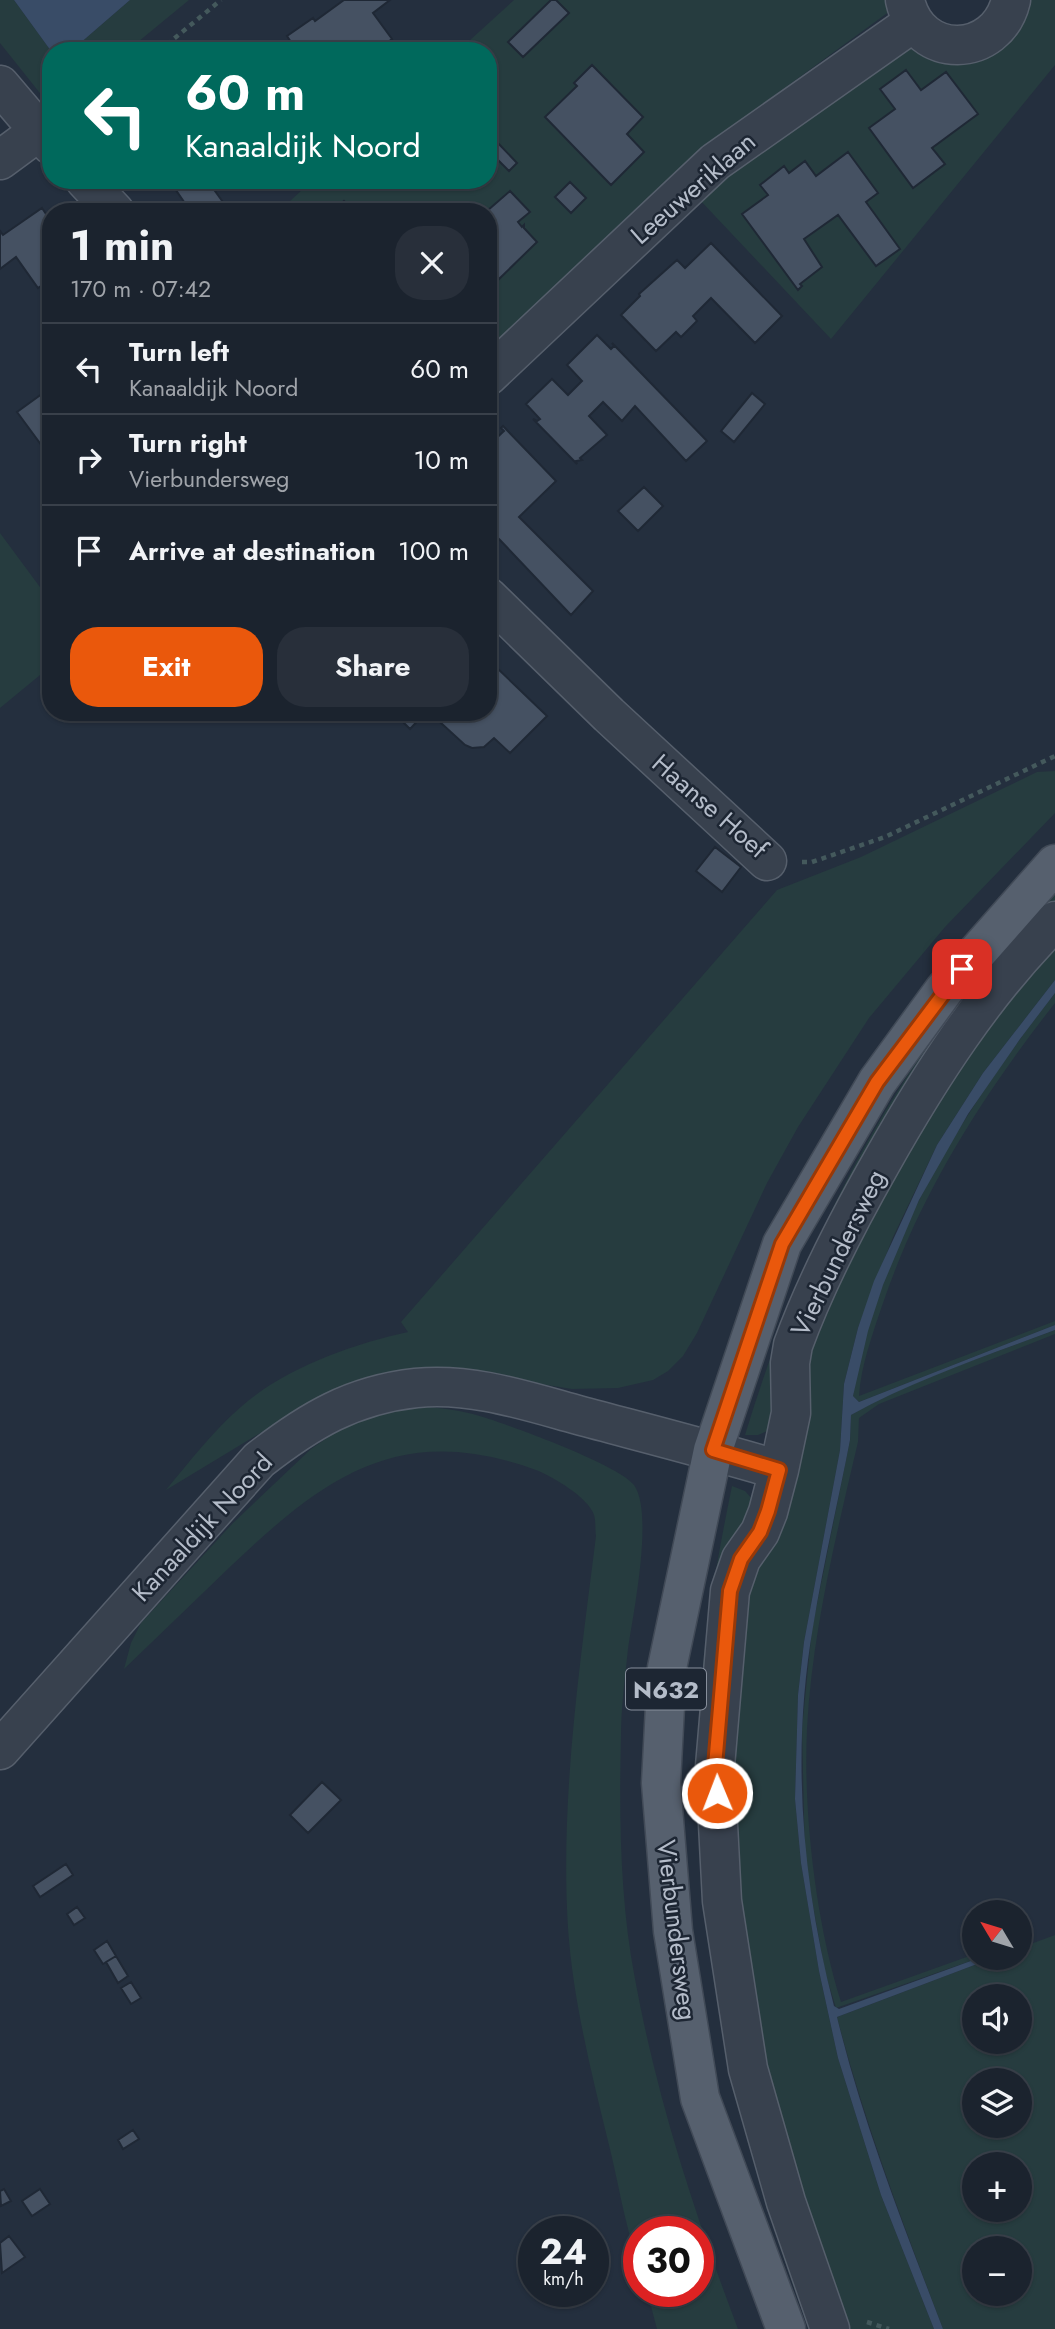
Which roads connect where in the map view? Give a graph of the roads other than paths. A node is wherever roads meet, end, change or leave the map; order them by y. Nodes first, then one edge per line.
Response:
1 (1012, 0) edge
2 (909, 11) edge
3 (0, 85) edge
4 (42, 134) edge
5 (42, 139) edge
6 (0, 160) edge
7 (93, 189) edge
8 (107, 203) edge
9 (497, 368) edge
10 (497, 606) edge
11 (767, 861) road end
12 (1055, 864) edge
13 (1055, 921) edge
14 (713, 1450) junction
15 (779, 1470) junction
16 (0, 1750) edge
17 (786, 2329) edge
18 (830, 2329) edge

1 - 2 street, Leeuweriklaan
2 - 9 street, Leeuweriklaan
3 - 4 street
5 - 6 street
7 - 8 street
10 - 11 street, Haanse Hoef
12 - 14 main road, Vierbundersweg / N632
13 - 15 street, Vierbundersweg
14 - 15 street, Kanaaldijk Noord
14 - 16 street, Kanaaldijk Noord
14 - 17 main road, Vierbundersweg / N632
15 - 18 street, Vierbundersweg

